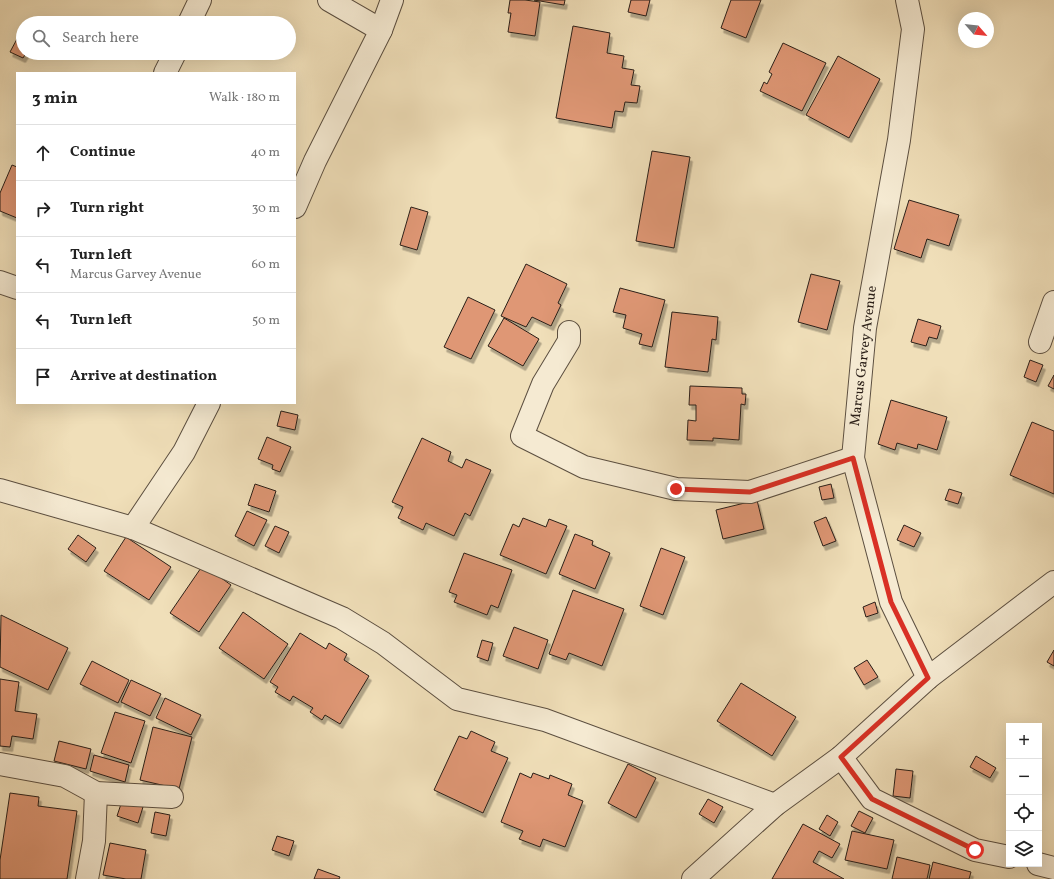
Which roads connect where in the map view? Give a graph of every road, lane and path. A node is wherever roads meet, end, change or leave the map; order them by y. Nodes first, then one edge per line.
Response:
1 (200, 0) edge
2 (329, 0) edge
3 (392, 0) edge
4 (907, 0) edge
5 (192, 16) edge
6 (381, 30) junction
7 (172, 60) edge
8 (166, 72) edge
9 (296, 206) edge
10 (0, 282) edge
11 (16, 288) edge
12 (1054, 302) edge
13 (569, 332) dead end
14 (1040, 342) dead end
15 (208, 404) edge
16 (853, 458) junction
17 (0, 490) edge
18 (133, 528) junction
19 (1054, 582) edge
20 (928, 678) junction
21 (841, 757) junction
22 (0, 764) edge
23 (96, 793) junction
24 (172, 797) dead end
25 (775, 805) junction
26 (1006, 856) edge
27 (1042, 865) edge
28 (1054, 868) edge
29 (87, 879) edge
30 (693, 879) edge

1 - 5 street
2 - 6 street
3 - 6 street
4 - 16 street, Marcus Garvey Avenue
6 - 9 street
7 - 8 street
10 - 11 street
12 - 14 street
13 - 16 street
15 - 18 street
16 - 20 street, Marcus Garvey Avenue
17 - 18 street
18 - 25 street
19 - 20 street
20 - 21 street
21 - 25 street
21 - 26 street
22 - 23 street
23 - 24 street
23 - 29 street
25 - 30 street
27 - 28 street

